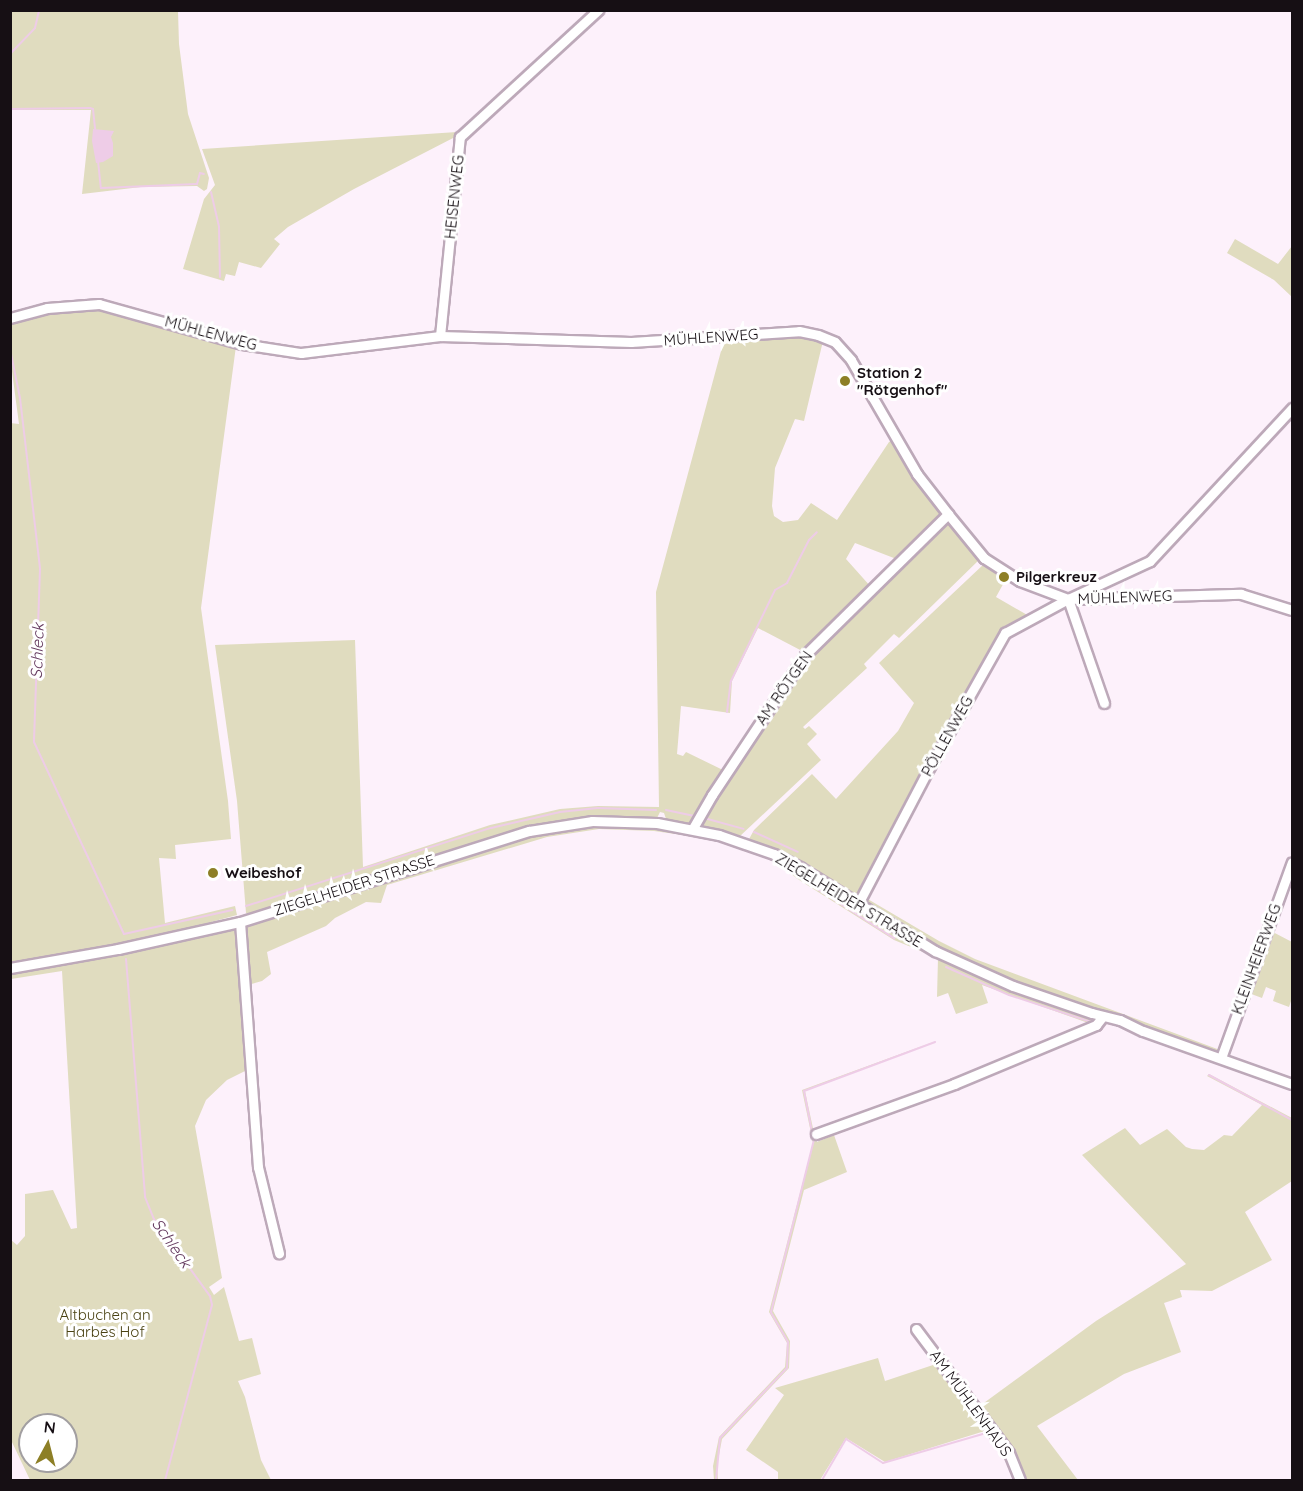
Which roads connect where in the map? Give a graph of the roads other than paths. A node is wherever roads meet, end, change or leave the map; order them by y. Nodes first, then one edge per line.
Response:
1 (598, 10) edge
2 (10, 318) edge
3 (440, 336) junction
4 (1293, 408) edge
5 (948, 514) junction
6 (1068, 599) junction
7 (1293, 610) edge
8 (1104, 703) dead end
9 (693, 828) junction
10 (1293, 862) edge
11 (858, 904) junction
12 (240, 922) junction
13 (10, 968) edge
14 (1103, 1016) junction
15 (1221, 1058) junction
16 (1293, 1083) edge
17 (816, 1134) dead end
18 (279, 1253) dead end
19 (916, 1329) dead end
20 (1020, 1480) edge

1 - 3 street, HEISENWEG
2 - 3 street, MÜHLENWEG
3 - 5 street, MÜHLENWEG
4 - 6 street, PÖLLENWEG
5 - 6 street, MÜHLENWEG
5 - 9 street, AM RÖTGEN
6 - 7 street, MÜHLENWEG
6 - 8 street
6 - 11 street, PÖLLENWEG
9 - 11 street, ZIEGELHEIDER STRASSE
9 - 12 street, ZIEGELHEIDER STRASSE
10 - 15 street, KLEINHEIERWEG
11 - 14 street, ZIEGELHEIDER STRASSE
12 - 13 street, ZIEGELHEIDER STRASSE
12 - 18 street
14 - 15 street, ZIEGELHEIDER STRASSE
14 - 17 street
15 - 16 street, ZIEGELHEIDER STRASSE
19 - 20 street, AM MÜHLENHAUS

